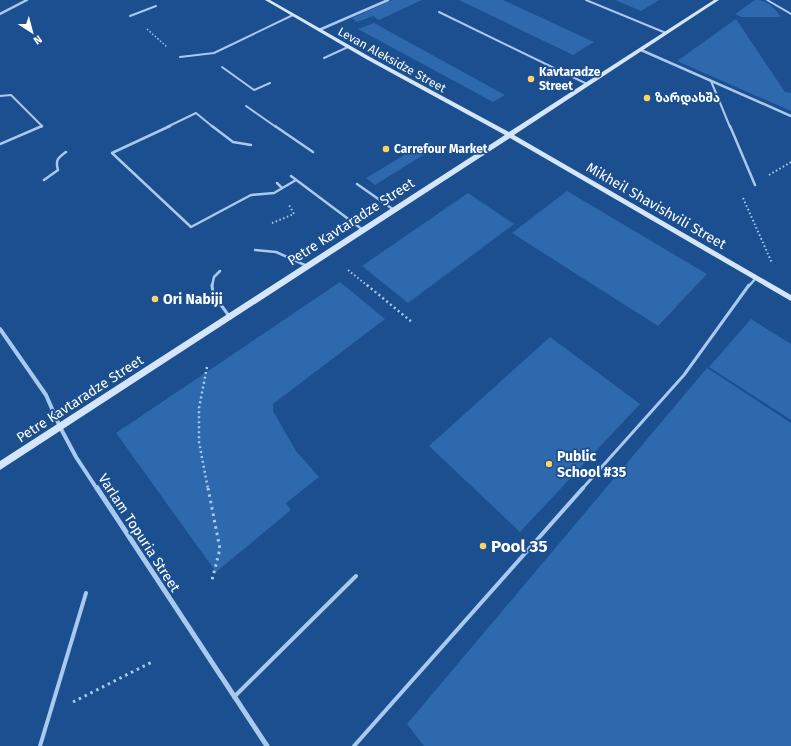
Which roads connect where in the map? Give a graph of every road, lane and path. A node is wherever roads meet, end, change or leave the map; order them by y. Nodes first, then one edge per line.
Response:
1 (27, 0) edge
2 (267, 0) edge
3 (388, 0) edge
4 (586, 0) edge
5 (717, 0) edge
6 (767, 0) edge
7 (156, 6) dead end
8 (439, 12) dead end
9 (0, 14) edge
10 (791, 14) edge
11 (293, 15) junction
12 (130, 16) dead end
13 (146, 29) dead end
14 (319, 30) junction
15 (666, 33) junction
16 (153, 36) dead end
17 (348, 47) junction
18 (641, 50) junction
19 (180, 57) dead end
20 (324, 58) dead end
21 (222, 67) dead end
22 (711, 81) junction
23 (270, 83) dead end
24 (587, 84) junction
25 (0, 96) edge
26 (246, 106) dead end
27 (791, 116) edge
28 (509, 135) junction
29 (0, 144) edge
30 (251, 145) dead end
31 (66, 152) dead end
32 (313, 152) dead end
33 (791, 162) edge
34 (291, 176) dead end
35 (44, 180) dead end
36 (296, 180) junction
37 (277, 183) dead end
38 (357, 184) dead end
39 (755, 185) junction
40 (282, 188) junction
41 (394, 210) junction
42 (363, 230) junction
43 (255, 250) dead end
44 (772, 263) dead end
45 (307, 266) junction
46 (348, 270) dead end
47 (220, 272) dead end
48 (756, 278) junction
49 (791, 298) edge
50 (229, 317) junction
51 (413, 323) dead end
52 (0, 329) edge
53 (207, 367) dead end
54 (60, 427) junction
55 (0, 466) edge
56 (356, 576) dead end
57 (212, 580) dead end
58 (86, 593) dead end
59 (152, 662) dead end
60 (234, 696) junction
61 (51, 713) junction
62 (40, 746) edge
63 (267, 746) edge
64 (354, 746) edge

1 - 9 street
2 - 11 main road, Levan Aleksidze Street
3 - 14 street
4 - 15 lane
5 - 15 main road, Petre Kavtaradze Street
6 - 10 lane
7 - 12 lane
8 - 24 lane
11 - 14 main road, Levan Aleksidze Street
11 - 19 lane
13 - 16 path
14 - 17 main road, Levan Aleksidze Street
15 - 18 main road, Petre Kavtaradze Street
17 - 20 lane
17 - 28 main road, Levan Aleksidze Street
18 - 22 street
18 - 24 main road, Petre Kavtaradze Street
21 - 23 lane
22 - 27 street
22 - 39 lane
24 - 28 main road, Petre Kavtaradze Street
25 - 29 lane
26 - 32 lane
28 - 41 main road, Petre Kavtaradze Street
28 - 48 main road, Mikheil Shavishvili Street
30 - 40 lane
31 - 35 lane
33 - 39 path
34 - 36 lane
36 - 40 lane
36 - 42 lane
37 - 40 lane
38 - 41 lane
39 - 44 path
41 - 42 main road, Petre Kavtaradze Street
42 - 45 main road, Petre Kavtaradze Street
43 - 45 lane
45 - 50 main road, Petre Kavtaradze Street
46 - 51 path
47 - 50 lane
48 - 49 main road, Mikheil Shavishvili Street
48 - 64 lane
50 - 54 main road, Petre Kavtaradze Street
52 - 54 street, Varlam Topuria Street
53 - 57 path
54 - 55 main road, Petre Kavtaradze Street
54 - 60 street, Varlam Topuria Street
56 - 60 lane
58 - 61 lane
59 - 61 path
60 - 63 street, Varlam Topuria Street
61 - 62 lane

